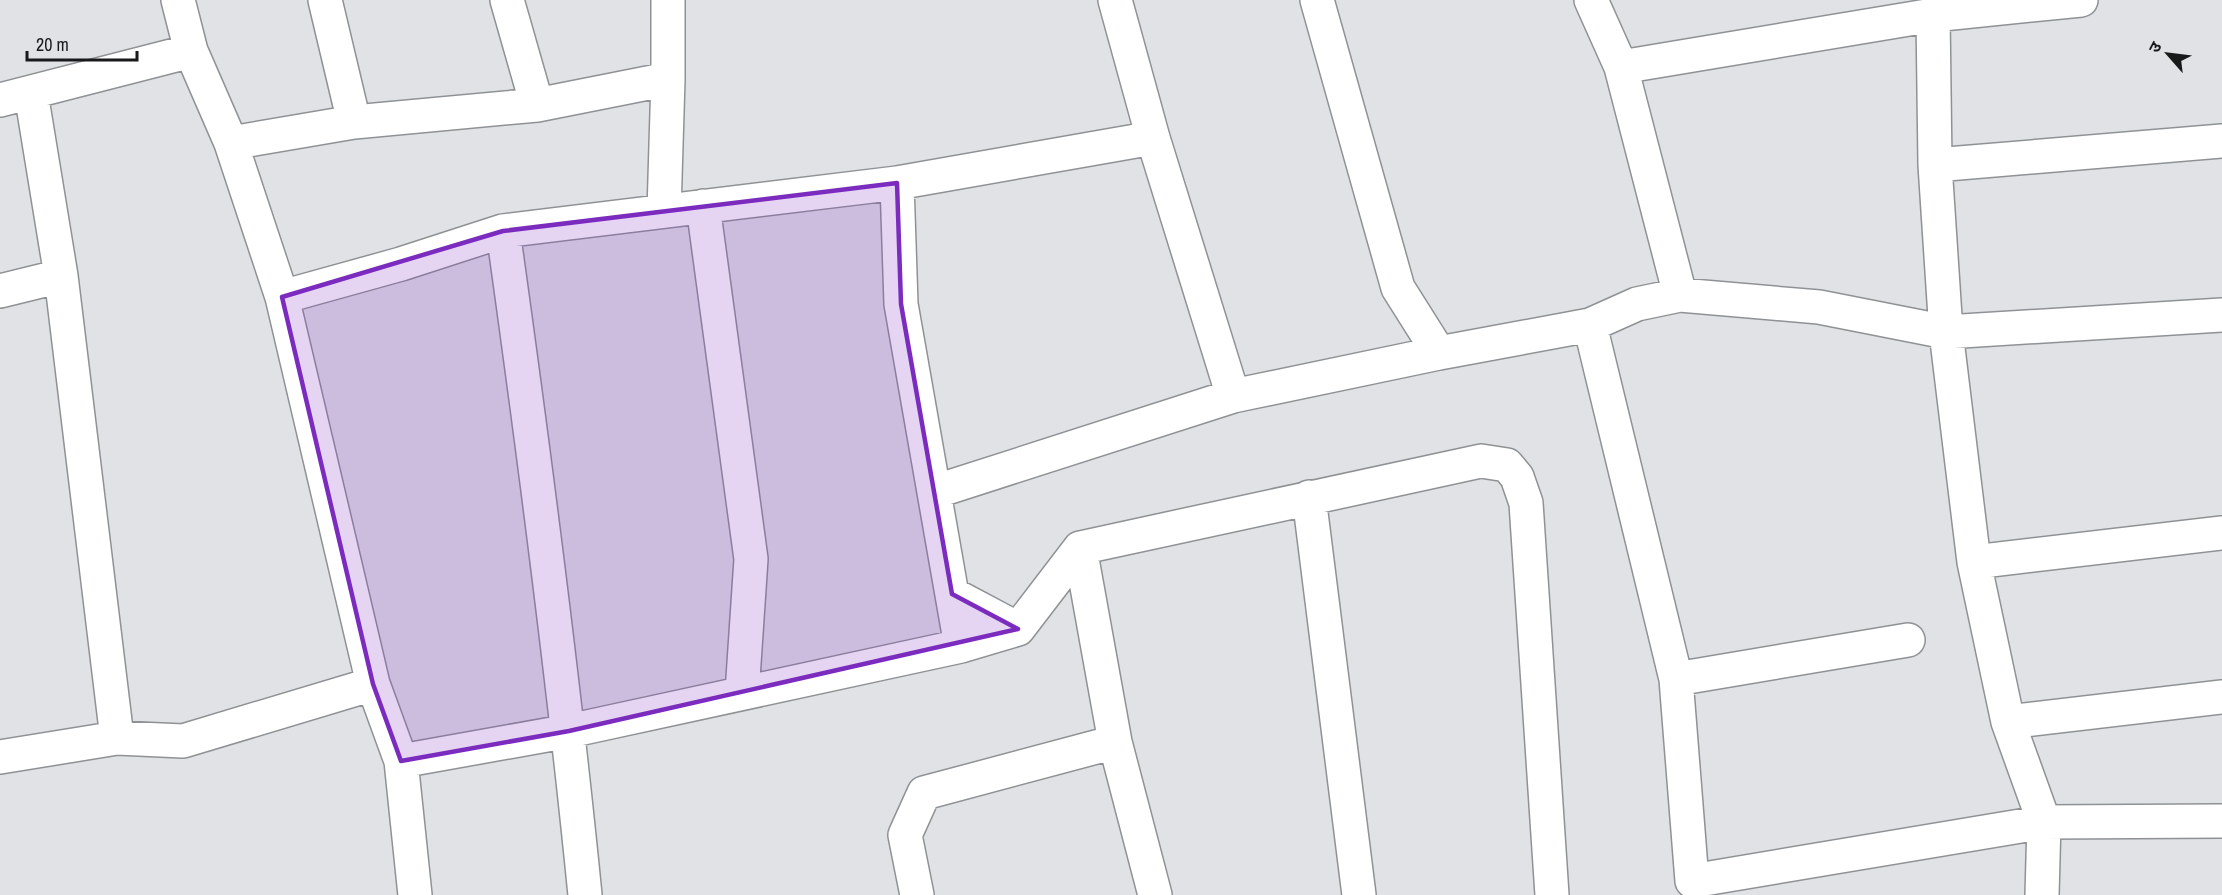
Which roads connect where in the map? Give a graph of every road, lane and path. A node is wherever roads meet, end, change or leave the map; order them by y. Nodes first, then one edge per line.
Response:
1 (178, 0) edge
2 (325, 0) edge
3 (507, 0) edge
4 (668, 0) edge
5 (1115, 0) edge
6 (1317, 0) edge
7 (1591, 0) edge
8 (2081, 0) edge
9 (1933, 15) junction
10 (191, 51) junction
11 (1621, 67) junction
12 (668, 79) junction
13 (16, 97) edge
14 (537, 105) junction
15 (354, 122) junction
16 (1153, 138) junction
17 (2222, 141) edge
18 (231, 143) junction
19 (1935, 165) junction
20 (897, 183) junction
21 (703, 206) junction
22 (664, 211) junction
23 (503, 231) junction
24 (61, 276) junction
25 (0, 291) edge
26 (1680, 295) junction
27 (282, 297) junction
28 (2222, 315) edge
29 (1590, 325) junction
30 (1946, 332) junction
31 (1439, 353) junction
32 (1233, 396) junction
33 (934, 492) junction
34 (1309, 498) junction
35 (2222, 534) edge
36 (1080, 548) junction
37 (1974, 562) junction
38 (952, 594) junction
39 (1018, 629) junction
40 (1908, 640) dead end
41 (961, 646) junction
42 (1676, 678) junction
43 (373, 684) junction
44 (742, 693) junction
45 (2222, 697) edge
46 (2008, 722) junction
47 (568, 731) junction
48 (117, 738) junction
49 (1115, 742) junction
50 (0, 757) edge
51 (401, 761) junction
52 (2222, 821) edge
53 (2044, 822) junction
54 (415, 895) edge
55 (585, 895) edge
56 (917, 895) edge
57 (1155, 895) edge
58 (1359, 895) edge
59 (1552, 895) edge
60 (2042, 895) edge

1 - 10 street
2 - 15 street
3 - 14 street
4 - 12 street
5 - 16 street
6 - 31 street
7 - 11 street
8 - 9 street
9 - 11 street
9 - 19 street
10 - 13 street
10 - 18 street
11 - 26 street
12 - 14 street
12 - 22 street
13 - 24 street
14 - 15 street
15 - 18 street
16 - 20 street
16 - 32 street
17 - 19 street
18 - 27 street
19 - 30 street
20 - 21 street
20 - 33 street
21 - 22 street
21 - 44 street
22 - 23 street
23 - 27 street
23 - 47 street
24 - 25 street
24 - 48 street
26 - 29 street
26 - 30 street
27 - 43 street
28 - 30 street
29 - 31 street
29 - 42 street
30 - 37 street
31 - 32 street
32 - 33 street
33 - 38 street
34 - 36 street
34 - 58 street
34 - 59 street
35 - 37 street
36 - 39 street
36 - 49 street
37 - 46 street
38 - 39 street
38 - 41 street
39 - 41 street
40 - 42 street
41 - 44 street
42 - 53 street
43 - 48 street
43 - 51 street
44 - 47 street
45 - 46 street
46 - 53 street
47 - 51 street
47 - 55 street
48 - 50 street
49 - 56 street
49 - 57 street
51 - 54 street
52 - 53 street
53 - 60 street

